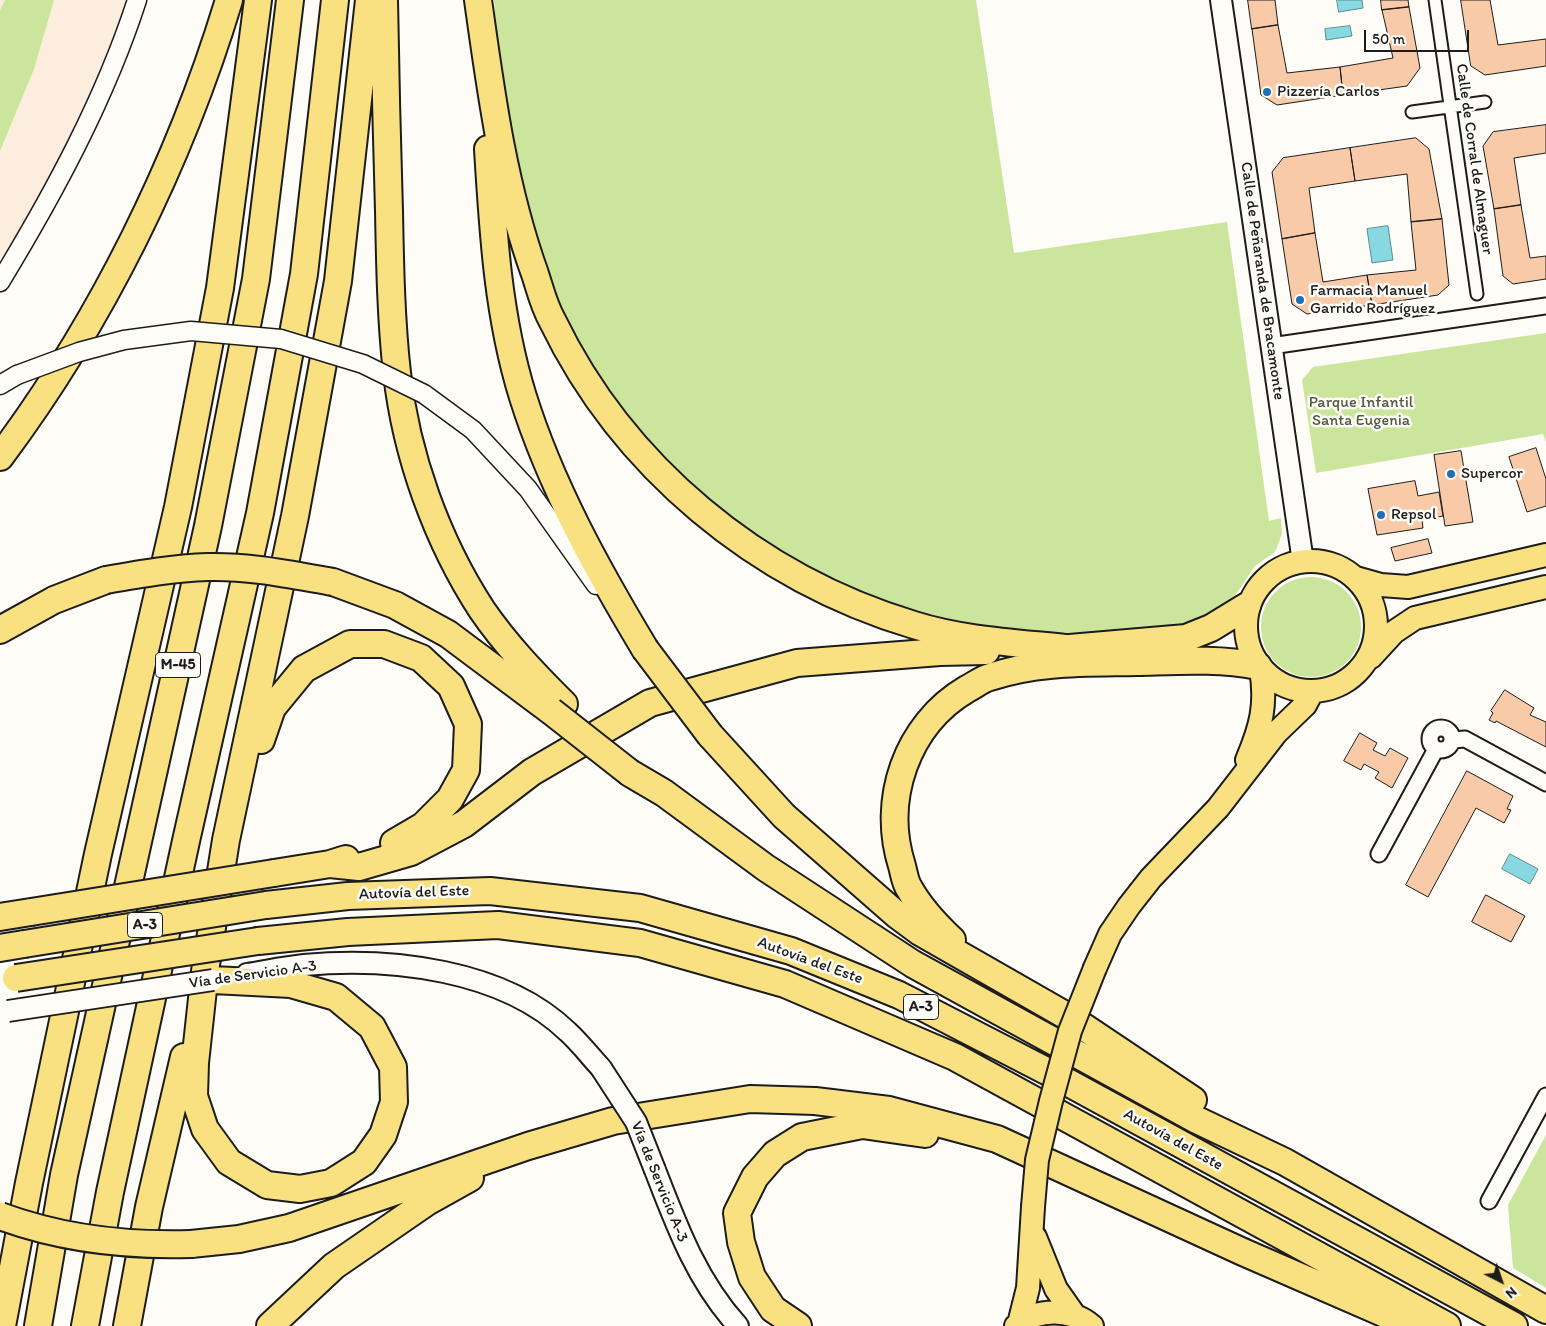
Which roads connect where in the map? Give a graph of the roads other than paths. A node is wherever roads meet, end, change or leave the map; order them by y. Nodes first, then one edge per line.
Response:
1 (137, 0) edge
2 (229, 0) edge
3 (258, 0) edge
4 (290, 0) edge
5 (335, 0) edge
6 (369, 0) edge
7 (384, 0) edge
8 (477, 0) edge
9 (1221, 0) edge
10 (1436, 0) edge
11 (1485, 102) dead end
12 (1450, 106) junction
13 (1412, 112) dead end
14 (0, 282) edge
15 (1477, 294) dead end
16 (1546, 306) edge
17 (1271, 346) junction
18 (0, 385) edge
19 (0, 458) edge
20 (1546, 555) edge
21 (1303, 562) junction
22 (1356, 578) junction
23 (1546, 586) edge
24 (1247, 606) junction
25 (0, 630) edge
26 (645, 649) junction
27 (1074, 649) junction
28 (1368, 660) junction
29 (1260, 667) junction
30 (1312, 692) junction
31 (558, 708) junction
32 (1238, 780) junction
33 (1546, 783) edge
34 (226, 840) junction
35 (1378, 854) dead end
36 (330, 864) junction
37 (0, 917) edge
38 (12, 946) edge
39 (980, 966) junction
40 (209, 976) junction
41 (8, 980) edge
42 (4, 1012) edge
43 (1546, 1096) edge
44 (528, 1146) junction
45 (1285, 1162) junction
46 (64, 1174) junction
47 (110, 1192) junction
48 (1135, 1201) junction
49 (1489, 1201) dead end
50 (0, 1216) edge
51 (1033, 1232) junction
52 (1546, 1310) edge
53 (1084, 1321) edge
54 (1017, 1325) edge
55 (2, 1326) edge
56 (16, 1326) edge
57 (38, 1326) edge
58 (85, 1326) edge
59 (93, 1326) edge
60 (127, 1326) edge
61 (270, 1326) edge
62 (738, 1326) edge
63 (798, 1326) edge
64 (1413, 1326) edge
65 (1447, 1326) edge
66 (1514, 1326) edge

1 - 14 street
2 - 19 highway
3 - 55 highway
4 - 46 highway, M-45
5 - 47 highway, M-45
6 - 34 highway
7 - 31 highway
8 - 26 highway
8 - 27 highway
9 - 17 main road, Calle de Peñaranda de Bracamonte
10 - 12 street, Calle de Corral de Almaguer
11 - 12 street
12 - 13 street
12 - 15 street, Calle de Corral de Almaguer
16 - 17 street
17 - 21 main road, Calle de Peñaranda de Bracamonte
18 - 26 street, bridge
20 - 22 main road
21 - 22 main road
21 - 24 main road
22 - 28 main road
23 - 28 main road
24 - 27 highway
24 - 29 main road
25 - 31 highway, bridge
26 - 39 highway, bridge
27 - 36 highway
28 - 30 main road
29 - 30 main road
29 - 32 main road
29 - 39 highway
30 - 32 main road
31 - 45 highway
32 - 51 main road, bridge
33 - 35 street
34 - 36 highway
34 - 40 highway
36 - 37 highway, bridge
38 - 66 highway, Autovía del Este / A-3, bridge
39 - 45 highway
40 - 40 highway
40 - 42 main road, Vía de Servicio A-3, bridge
40 - 60 highway
40 - 62 main road, Vía de Servicio A-3, bridge
41 - 65 highway, Autovía del Este / A-3, bridge
43 - 49 street
44 - 48 highway
44 - 50 highway, bridge
44 - 61 highway
45 - 52 highway
46 - 56 highway
46 - 57 highway, M-45
47 - 58 highway, M-45
47 - 59 highway
48 - 63 highway
48 - 64 highway
51 - 53 main road
51 - 54 main road
53 - 54 main road

